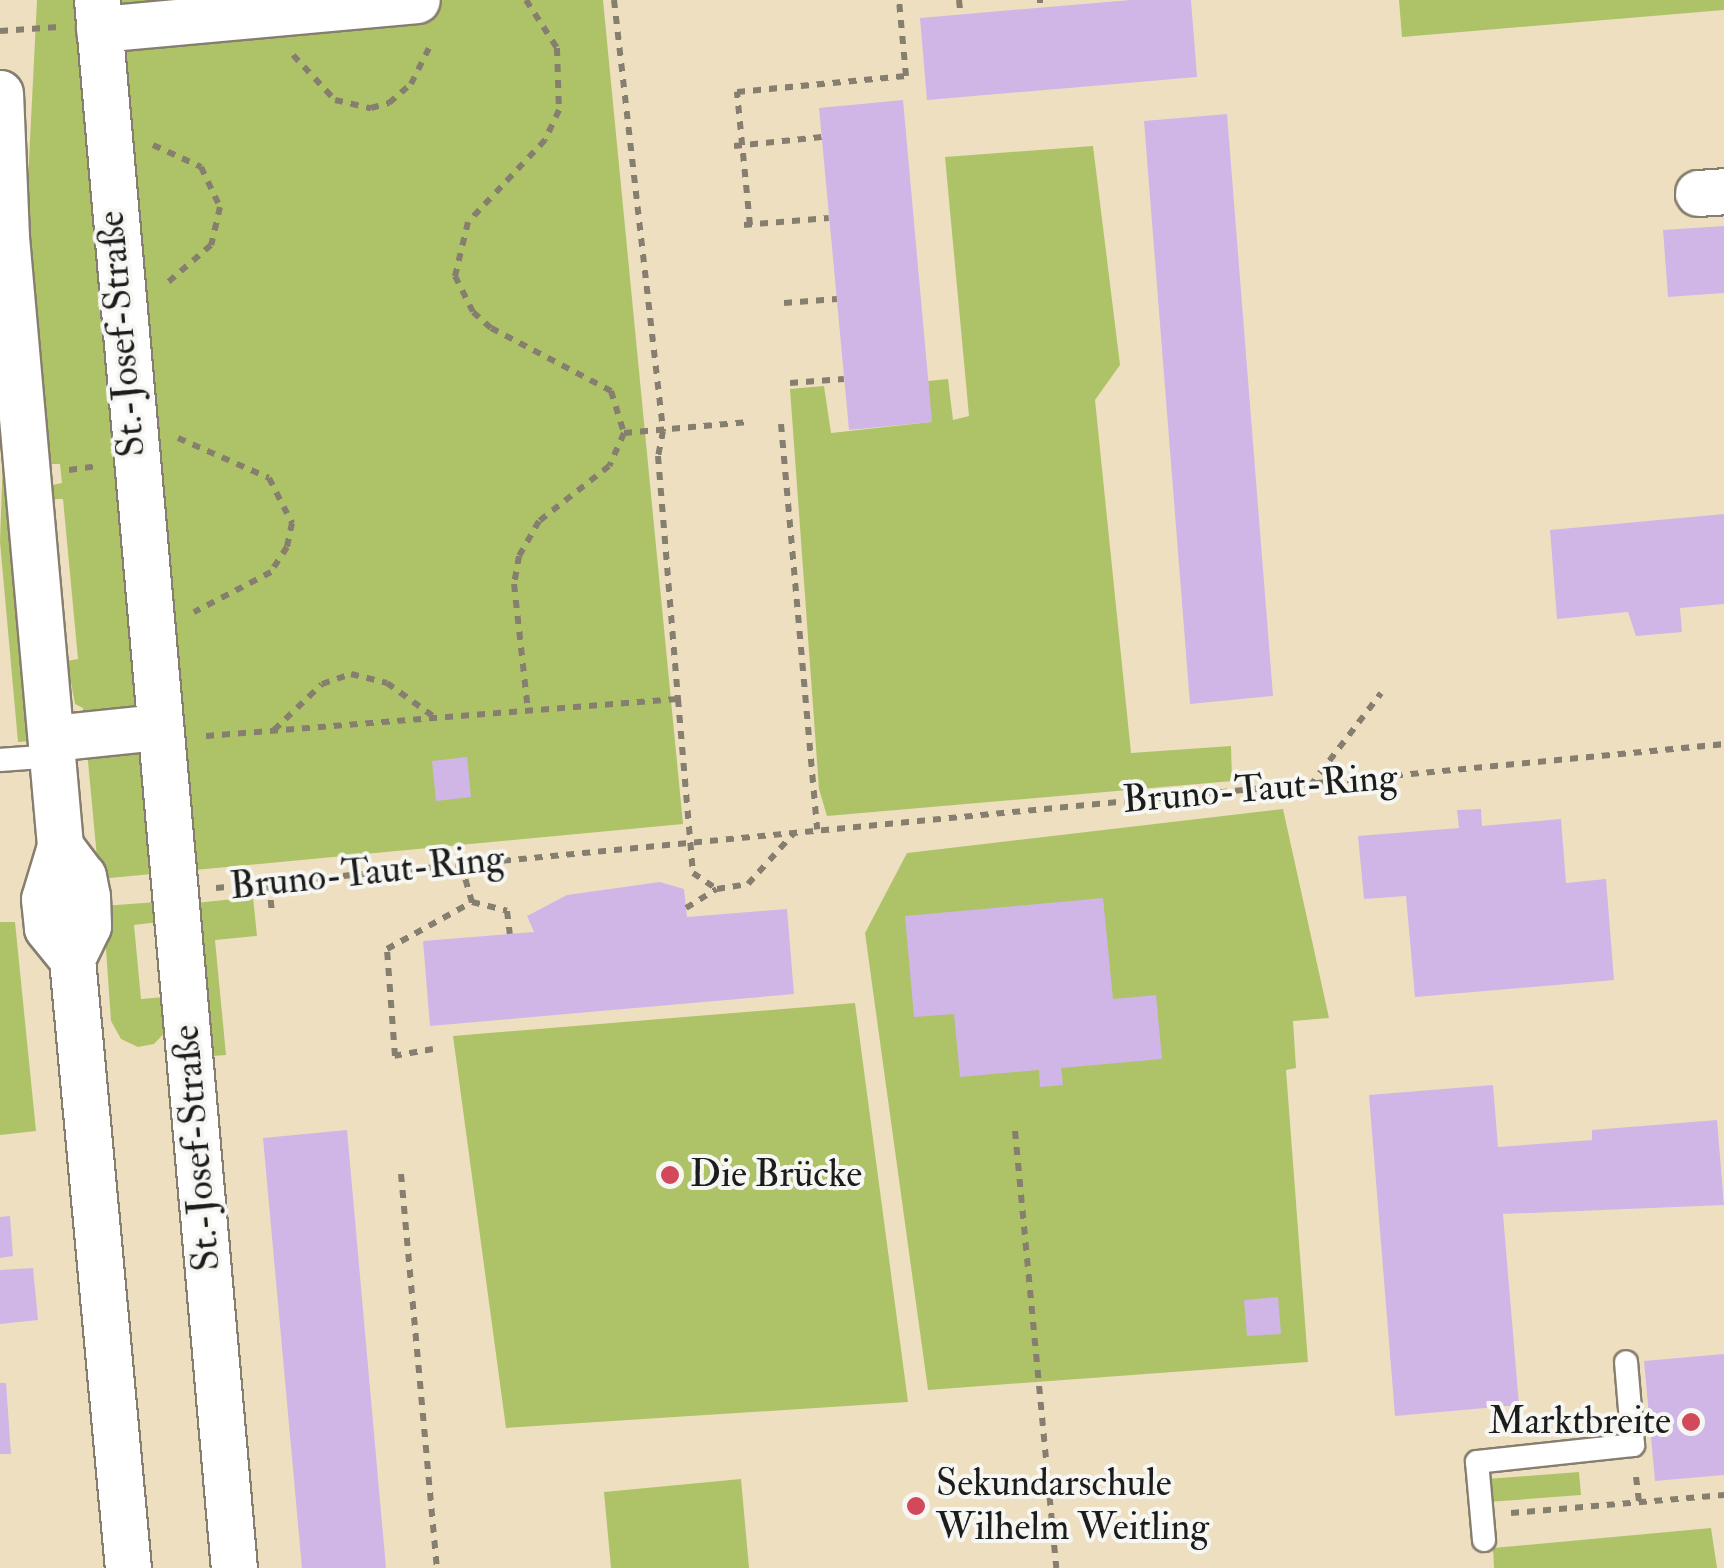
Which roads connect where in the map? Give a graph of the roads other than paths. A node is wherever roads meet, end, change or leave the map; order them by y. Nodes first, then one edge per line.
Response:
1 (98, 14) edge
2 (427, 14) edge
3 (0, 93) edge
4 (178, 732) junction
5 (53, 747) junction
6 (0, 760) edge
7 (1626, 1362) dead end
8 (1484, 1540) dead end
9 (128, 1568) edge
10 (234, 1568) edge

1 - 2 street
1 - 4 street, St.-Josef-Straße
3 - 5 street
4 - 5 street
4 - 10 street, St.-Josef-Straße
5 - 6 lane
5 - 9 street
7 - 8 lane

